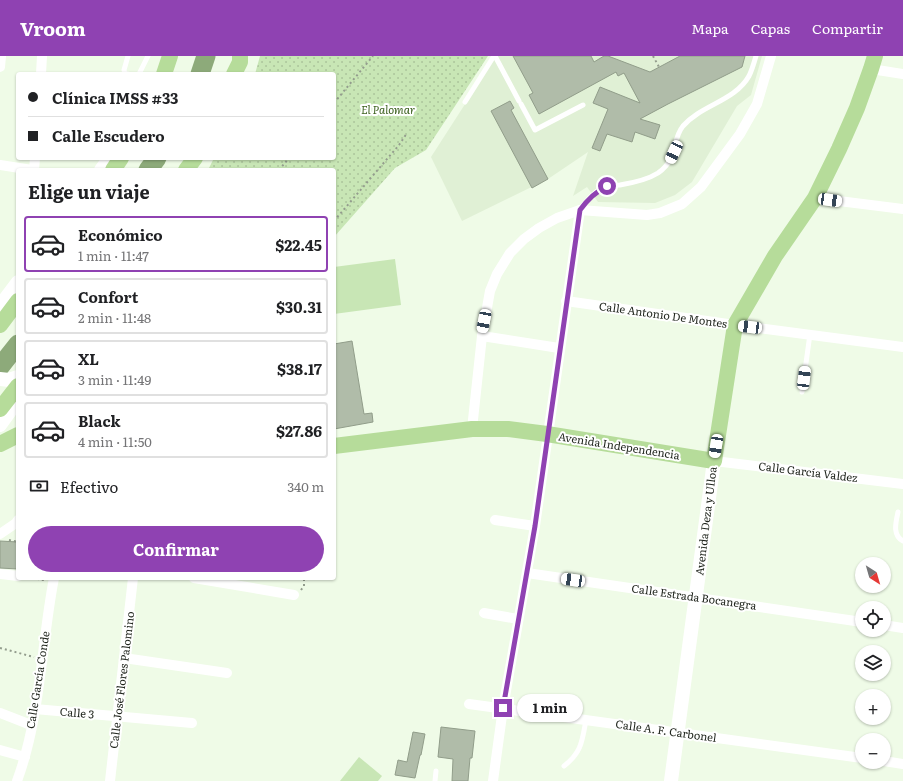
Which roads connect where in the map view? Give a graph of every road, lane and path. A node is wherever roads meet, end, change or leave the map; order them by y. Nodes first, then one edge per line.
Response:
1 (1, 56) edge
2 (42, 56) edge
3 (128, 56) edge
4 (148, 56) edge
5 (170, 56) edge
6 (240, 56) edge
7 (373, 56) edge
8 (494, 56) edge
9 (654, 56) edge
10 (756, 56) edge
11 (771, 56) edge
12 (873, 63) edge
13 (0, 67) edge
14 (659, 67) dead end
15 (41, 72) edge
16 (124, 72) edge
17 (140, 72) edge
18 (165, 72) edge
19 (235, 72) edge
20 (903, 74) edge
21 (336, 101) edge
22 (465, 102) dead end
23 (583, 105) dead end
24 (407, 133) dead end
25 (287, 160) edge
26 (0, 165) edge
27 (20, 168) edge
28 (281, 168) edge
29 (815, 198) junction
30 (903, 209) edge
31 (580, 210) junction
32 (336, 219) edge
33 (16, 285) edge
34 (6, 300) edge
35 (566, 301) junction
36 (0, 325) edge
37 (735, 325) junction
38 (810, 334) junction
39 (482, 336) junction
40 (903, 347) edge
41 (559, 348) junction
42 (11, 381) edge
43 (802, 392) dead end
44 (10, 405) edge
45 (0, 425) edge
46 (472, 429) junction
47 (547, 434) junction
48 (16, 436) edge
49 (0, 444) edge
50 (336, 446) edge
51 (714, 461) junction
52 (903, 484) edge
53 (898, 512) dead end
54 (495, 520) dead end
55 (16, 523) edge
56 (535, 526) junction
57 (0, 534) edge
58 (903, 541) edge
59 (527, 573) junction
60 (0, 574) edge
61 (16, 576) edge
62 (54, 580) edge
63 (133, 580) edge
64 (206, 580) edge
65 (294, 595) dead end
66 (696, 598) junction
67 (484, 613) dead end
68 (518, 619) junction
69 (855, 621) edge
70 (891, 626) edge
71 (903, 628) edge
72 (0, 648) edge
73 (124, 658) junction
74 (42, 659) junction
75 (227, 673) dead end
76 (469, 704) dead end
77 (503, 708) junction
78 (35, 709) junction
79 (0, 714) edge
80 (118, 716) junction
81 (586, 720) junction
82 (192, 723) dead end
83 (31, 725) junction
84 (677, 732) junction
85 (0, 750) edge
86 (25, 757) junction
87 (855, 757) edge
88 (891, 762) edge
89 (903, 764) edge
90 (564, 766) dead end
91 (436, 771) dead end
92 (17, 781) edge
93 (110, 781) edge
94 (435, 781) edge
95 (493, 781) edge
96 (671, 781) edge

1 - 13 street
2 - 15 street
3 - 16 lane
4 - 17 lane
5 - 18 main road
6 - 19 main road
7 - 21 path
8 - 22 lane
8 - 23 lane
9 - 14 path
10 - 31 lane
11 - 31 street
12 - 20 street
12 - 29 main road, Avenida Deza y Ulloa
24 - 32 path
25 - 28 path
26 - 27 street
29 - 30 street
29 - 37 main road, Avenida Deza y Ulloa
31 - 35 street
31 - 39 street
33 - 34 main road
34 - 36 main road
35 - 37 street, Calle Antonio De Montes
35 - 41 street
37 - 38 street, Calle Antonio De Montes
37 - 51 main road, Avenida Deza y Ulloa
38 - 40 street, Calle Antonio De Montes
38 - 43 lane
39 - 41 street
39 - 46 street
41 - 47 street
42 - 44 main road
44 - 45 main road
46 - 47 main road, Avenida Independencia
46 - 50 main road, Avenida Independencia
47 - 51 main road, Avenida Independencia
47 - 56 street
48 - 49 main road
51 - 52 street, Calle García Valdez
51 - 66 main road, Avenida Deza y Ulloa
53 - 58 lane
54 - 56 street
55 - 57 street
56 - 59 street
59 - 66 street, Calle Estrada Bocanegra
59 - 68 street
60 - 61 street
62 - 74 street, Calle García Conde
63 - 73 street, Calle José Flores Palomino
64 - 65 street
66 - 69 street, Calle Estrada Bocanegra
66 - 84 main road, Avenida Deza y Ulloa
67 - 68 street
68 - 77 street
70 - 71 street
72 - 74 path
73 - 75 street
73 - 80 street, Calle José Flores Palomino
74 - 78 street, Calle García Conde
76 - 77 street, Calle A. F. Carbonel
77 - 81 street, Calle A. F. Carbonel
77 - 95 street
78 - 80 street, Calle 3
78 - 83 street, Calle García Conde
79 - 83 street
80 - 82 street, Calle 3
80 - 93 street, Calle José Flores Palomino
81 - 84 street, Calle A. F. Carbonel
81 - 90 lane
83 - 86 street, Calle García Conde
84 - 87 street, Calle A. F. Carbonel
84 - 96 main road, Avenida Deza y Ulloa
85 - 86 street
86 - 92 street, Calle García Conde
88 - 89 street
91 - 94 lane

